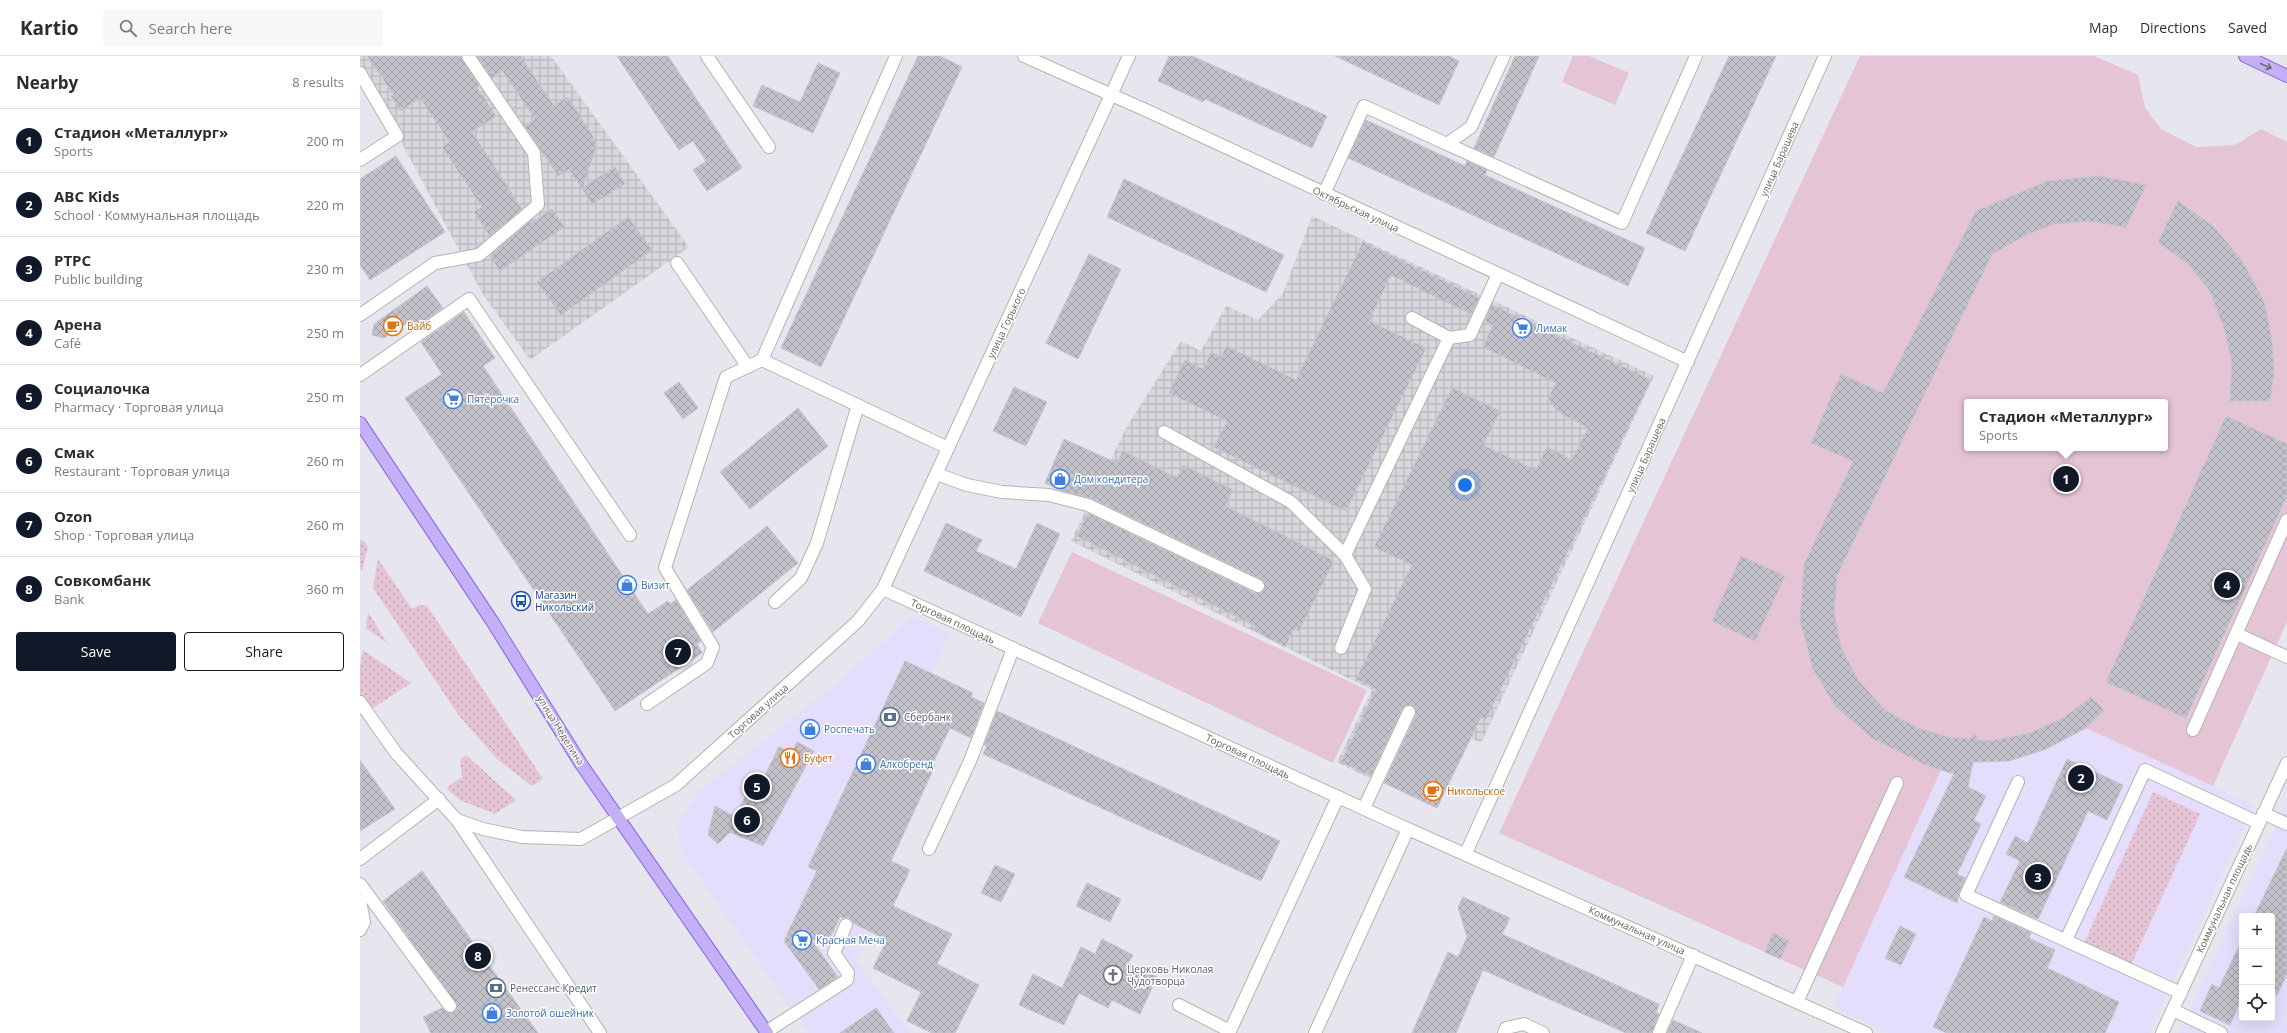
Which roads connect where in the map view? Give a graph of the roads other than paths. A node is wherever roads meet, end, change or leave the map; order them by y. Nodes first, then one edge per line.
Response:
1 (468, 56) edge
2 (708, 56) edge
3 (896, 56) edge
4 (1024, 56) edge
5 (1128, 56) edge
6 (1504, 56) edge
7 (1696, 56) edge
8 (1825, 56) edge
9 (2245, 56) edge
10 (360, 73) edge
11 (2287, 76) edge
12 (1111, 95) junction
13 (1447, 144) junction
14 (769, 147) dead end
15 (360, 160) edge
16 (1324, 194) junction
17 (677, 262) dead end
18 (1498, 274) junction
19 (360, 315) edge
20 (1412, 318) dead end
21 (1449, 338) junction
22 (762, 360) junction
23 (1688, 362) junction
24 (748, 367) junction
25 (360, 375) edge
26 (858, 405) junction
27 (360, 424) edge
28 (1164, 432) dead end
29 (948, 448) junction
30 (937, 474) junction
31 (2287, 520) edge
32 (630, 534) dead end
33 (1345, 555) junction
34 (1258, 586) dead end
35 (883, 589) junction
36 (776, 602) dead end
37 (2237, 634) junction
38 (1013, 648) junction
39 (1341, 648) dead end
40 (2287, 657) edge
41 (360, 702) edge
42 (647, 704) dead end
43 (1410, 712) dead end
44 (2193, 730) dead end
45 (2287, 763) edge
46 (2018, 782) dead end
47 (1897, 783) dead end
48 (1338, 797) junction
49 (438, 799) junction
50 (1364, 808) junction
51 (619, 816) junction
52 (2261, 818) junction
53 (457, 820) junction
54 (2287, 824) edge
55 (1408, 829) junction
56 (929, 849) dead end
57 (1466, 853) junction
58 (360, 859) edge
59 (360, 884) edge
60 (360, 901) edge
61 (846, 925) dead end
62 (360, 930) edge
63 (2066, 940) junction
64 (1693, 955) junction
65 (2181, 993) junction
66 (1797, 1002) junction
67 (1180, 1005) dead end
68 (450, 1006) dead end
69 (2173, 1010) junction
70 (600, 1033) edge
71 (766, 1033) edge
72 (1315, 1033) edge
73 (1504, 1033) edge
74 (1543, 1033) edge
75 (1659, 1033) edge
76 (1866, 1033) edge
77 (2162, 1033) edge
78 (2221, 1033) edge

1 - 19 street
2 - 14 street
3 - 22 street
4 - 12 street, Октябрьская улица
5 - 12 street, улица Горького
6 - 13 street
7 - 13 street
8 - 23 street, улица Барашева
9 -> 11 main road
10 - 15 street
12 - 16 street, Октябрьская улица
12 - 29 street, улица Горького
13 - 16 street
16 - 18 street, Октябрьская улица
17 - 24 street
18 - 21 street
18 - 23 street, Октябрьская улица
20 - 21 street
21 - 33 street
22 - 24 street
22 - 26 street
23 - 57 street, улица Барашева
24 - 42 street
25 - 32 street
26 - 29 street
26 - 36 street
27 - 51 main road, улица Неделина
28 - 33 street
29 - 30 street, улица Горького
30 - 34 street
30 - 35 street, улица Горького
31 - 37 street
33 - 39 street
35 - 38 street, Торговая площадь
35 - 51 street, Торговая улица
37 - 40 street
37 - 44 street
38 - 48 street, Торговая площадь
38 - 56 street
41 - 49 street
43 - 50 street
45 - 52 street, Коммунальная площадь
46 - 63 street
47 - 66 street
48 - 50 street, Торговая площадь
48 - 67 street
49 - 53 street
49 - 58 street
50 - 55 street, Торговая площадь
51 - 53 street, Торговая улица
51 - 71 main road, улица Неделина
52 - 54 street
52 - 63 street
52 - 65 street, Коммунальная площадь
53 - 70 street
55 - 57 street, Коммунальная улица
55 - 72 street
57 - 64 street, Коммунальная улица
59 - 68 street
60 - 62 street
61 - 71 street
63 - 65 street
64 - 66 street, Коммунальная улица
64 - 75 street
65 - 69 street, Коммунальная площадь
66 - 76 street, Коммунальная улица
69 - 77 street, Коммунальная площадь
69 - 78 street
73 - 74 street

